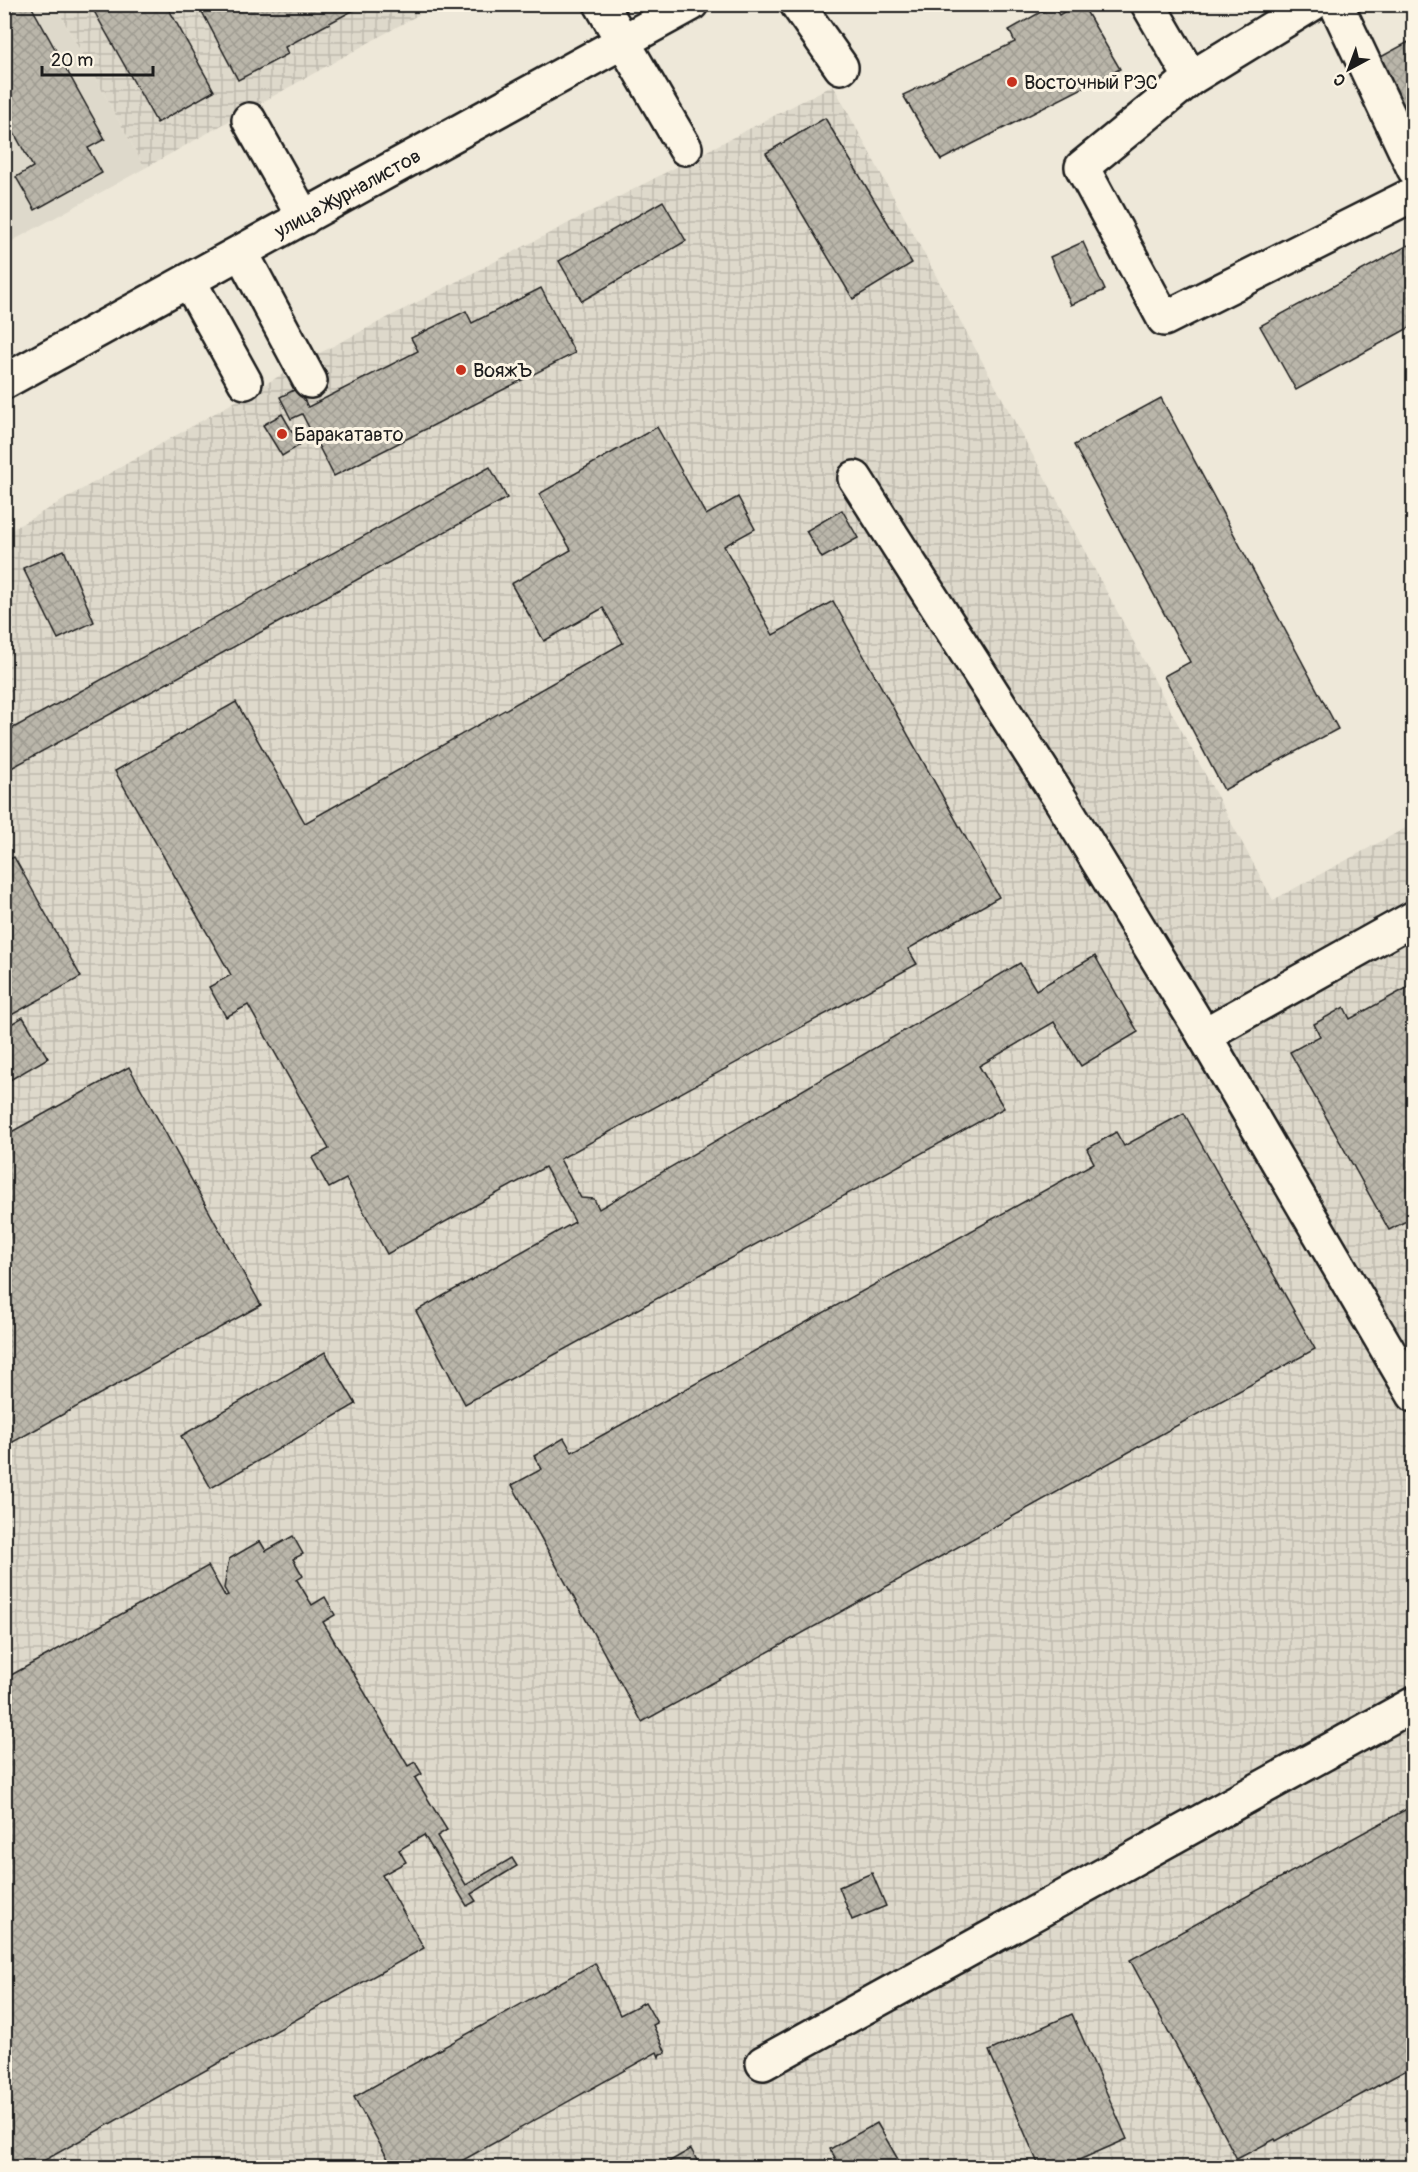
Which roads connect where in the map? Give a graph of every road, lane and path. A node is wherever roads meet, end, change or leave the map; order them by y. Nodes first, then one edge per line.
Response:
1 (602, 4) edge
2 (691, 4) edge
3 (797, 4) edge
4 (1148, 4) edge
5 (1312, 4) edge
6 (1336, 4) edge
7 (623, 41) junction
8 (841, 68) dead end
9 (1191, 78) junction
10 (249, 120) dead end
11 (685, 148) dead end
12 (1413, 169) edge
13 (1413, 194) edge
14 (304, 218) junction
15 (242, 252) junction
16 (189, 281) junction
17 (310, 381) dead end
18 (4, 382) edge
19 (245, 382) dead end
20 (855, 478) dead end
21 (1413, 918) edge
22 (1204, 1035) junction
23 (1413, 1395) edge
24 (1413, 1704) edge
25 (763, 2063) dead end

1 - 7 street
2 - 7 street, улица Журналистов
3 - 8 street
4 - 9 street
5 - 9 street
6 - 12 street
7 - 11 street
7 - 14 street, улица Журналистов
9 - 13 street
10 - 14 street
14 - 15 street, улица Журналистов
15 - 16 street, улица Журналистов
15 - 17 street
16 - 18 street, улица Журналистов
16 - 19 street
20 - 22 street
21 - 22 street
22 - 23 street
24 - 25 street

